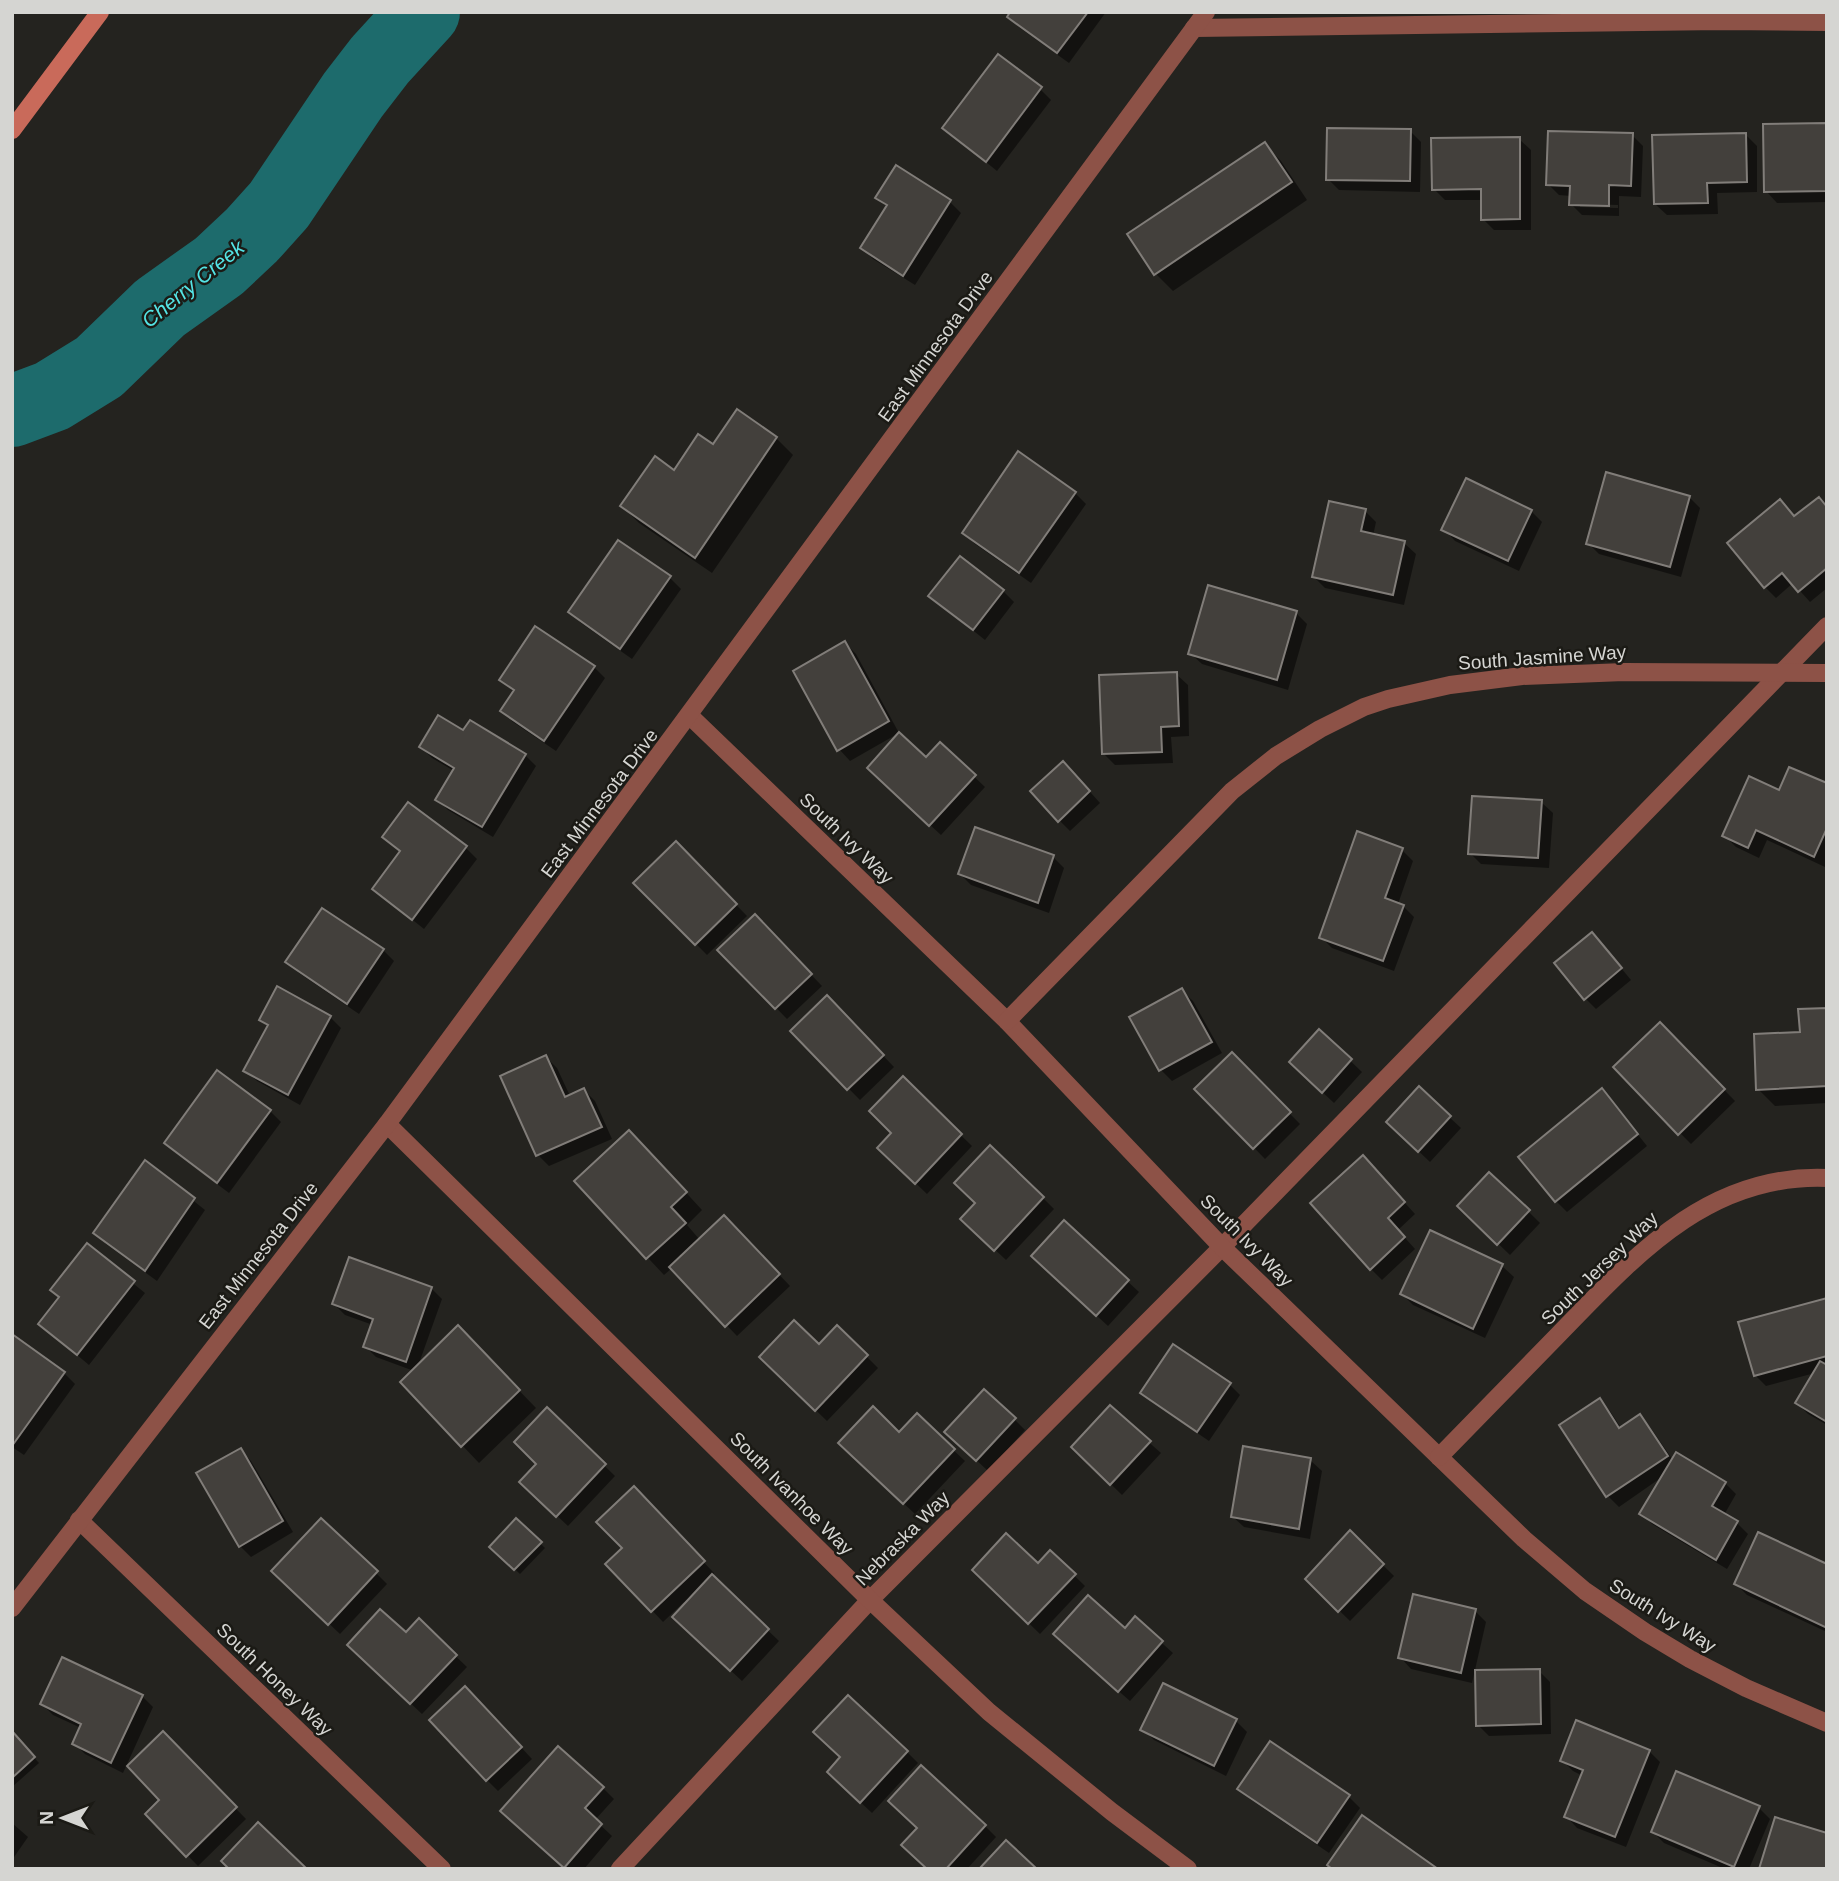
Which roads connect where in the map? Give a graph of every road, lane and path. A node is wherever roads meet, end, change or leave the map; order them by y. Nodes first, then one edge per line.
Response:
1 (100, 12) edge
2 (1206, 12) edge
3 (1827, 22) edge
4 (1195, 28) junction
5 (12, 130) edge
6 (1827, 626) edge
7 (1783, 673) junction
8 (1827, 673) edge
9 (690, 716) junction
10 (1007, 1021) junction
11 (387, 1124) junction
12 (1827, 1178) edge
13 (1223, 1247) junction
14 (1439, 1457) junction
15 (79, 1520) junction
16 (870, 1600) junction
17 (12, 1608) edge
18 (1827, 1723) edge
19 (442, 1869) edge
20 (620, 1869) edge
21 (1188, 1869) edge

1 - 5 street
2 - 4 street, East Minnesota Drive
3 - 4 street
4 - 9 street, East Minnesota Drive
6 - 7 street, Nebraska Way
7 - 8 street, South Jasmine Way
7 - 10 street, South Jasmine Way
7 - 13 street, Nebraska Way
9 - 10 street, South Ivy Way
9 - 11 street, East Minnesota Drive
10 - 13 street, South Ivy Way
11 - 15 street, East Minnesota Drive
11 - 16 street, South Ivanhoe Way
12 - 14 street, South Jersey Way
13 - 14 street, South Ivy Way
13 - 16 street, Nebraska Way
14 - 18 street, South Ivy Way
15 - 17 street, East Minnesota Drive
15 - 19 street, South Honey Way
16 - 20 street, Nebraska Way
16 - 21 street, South Ivanhoe Way

